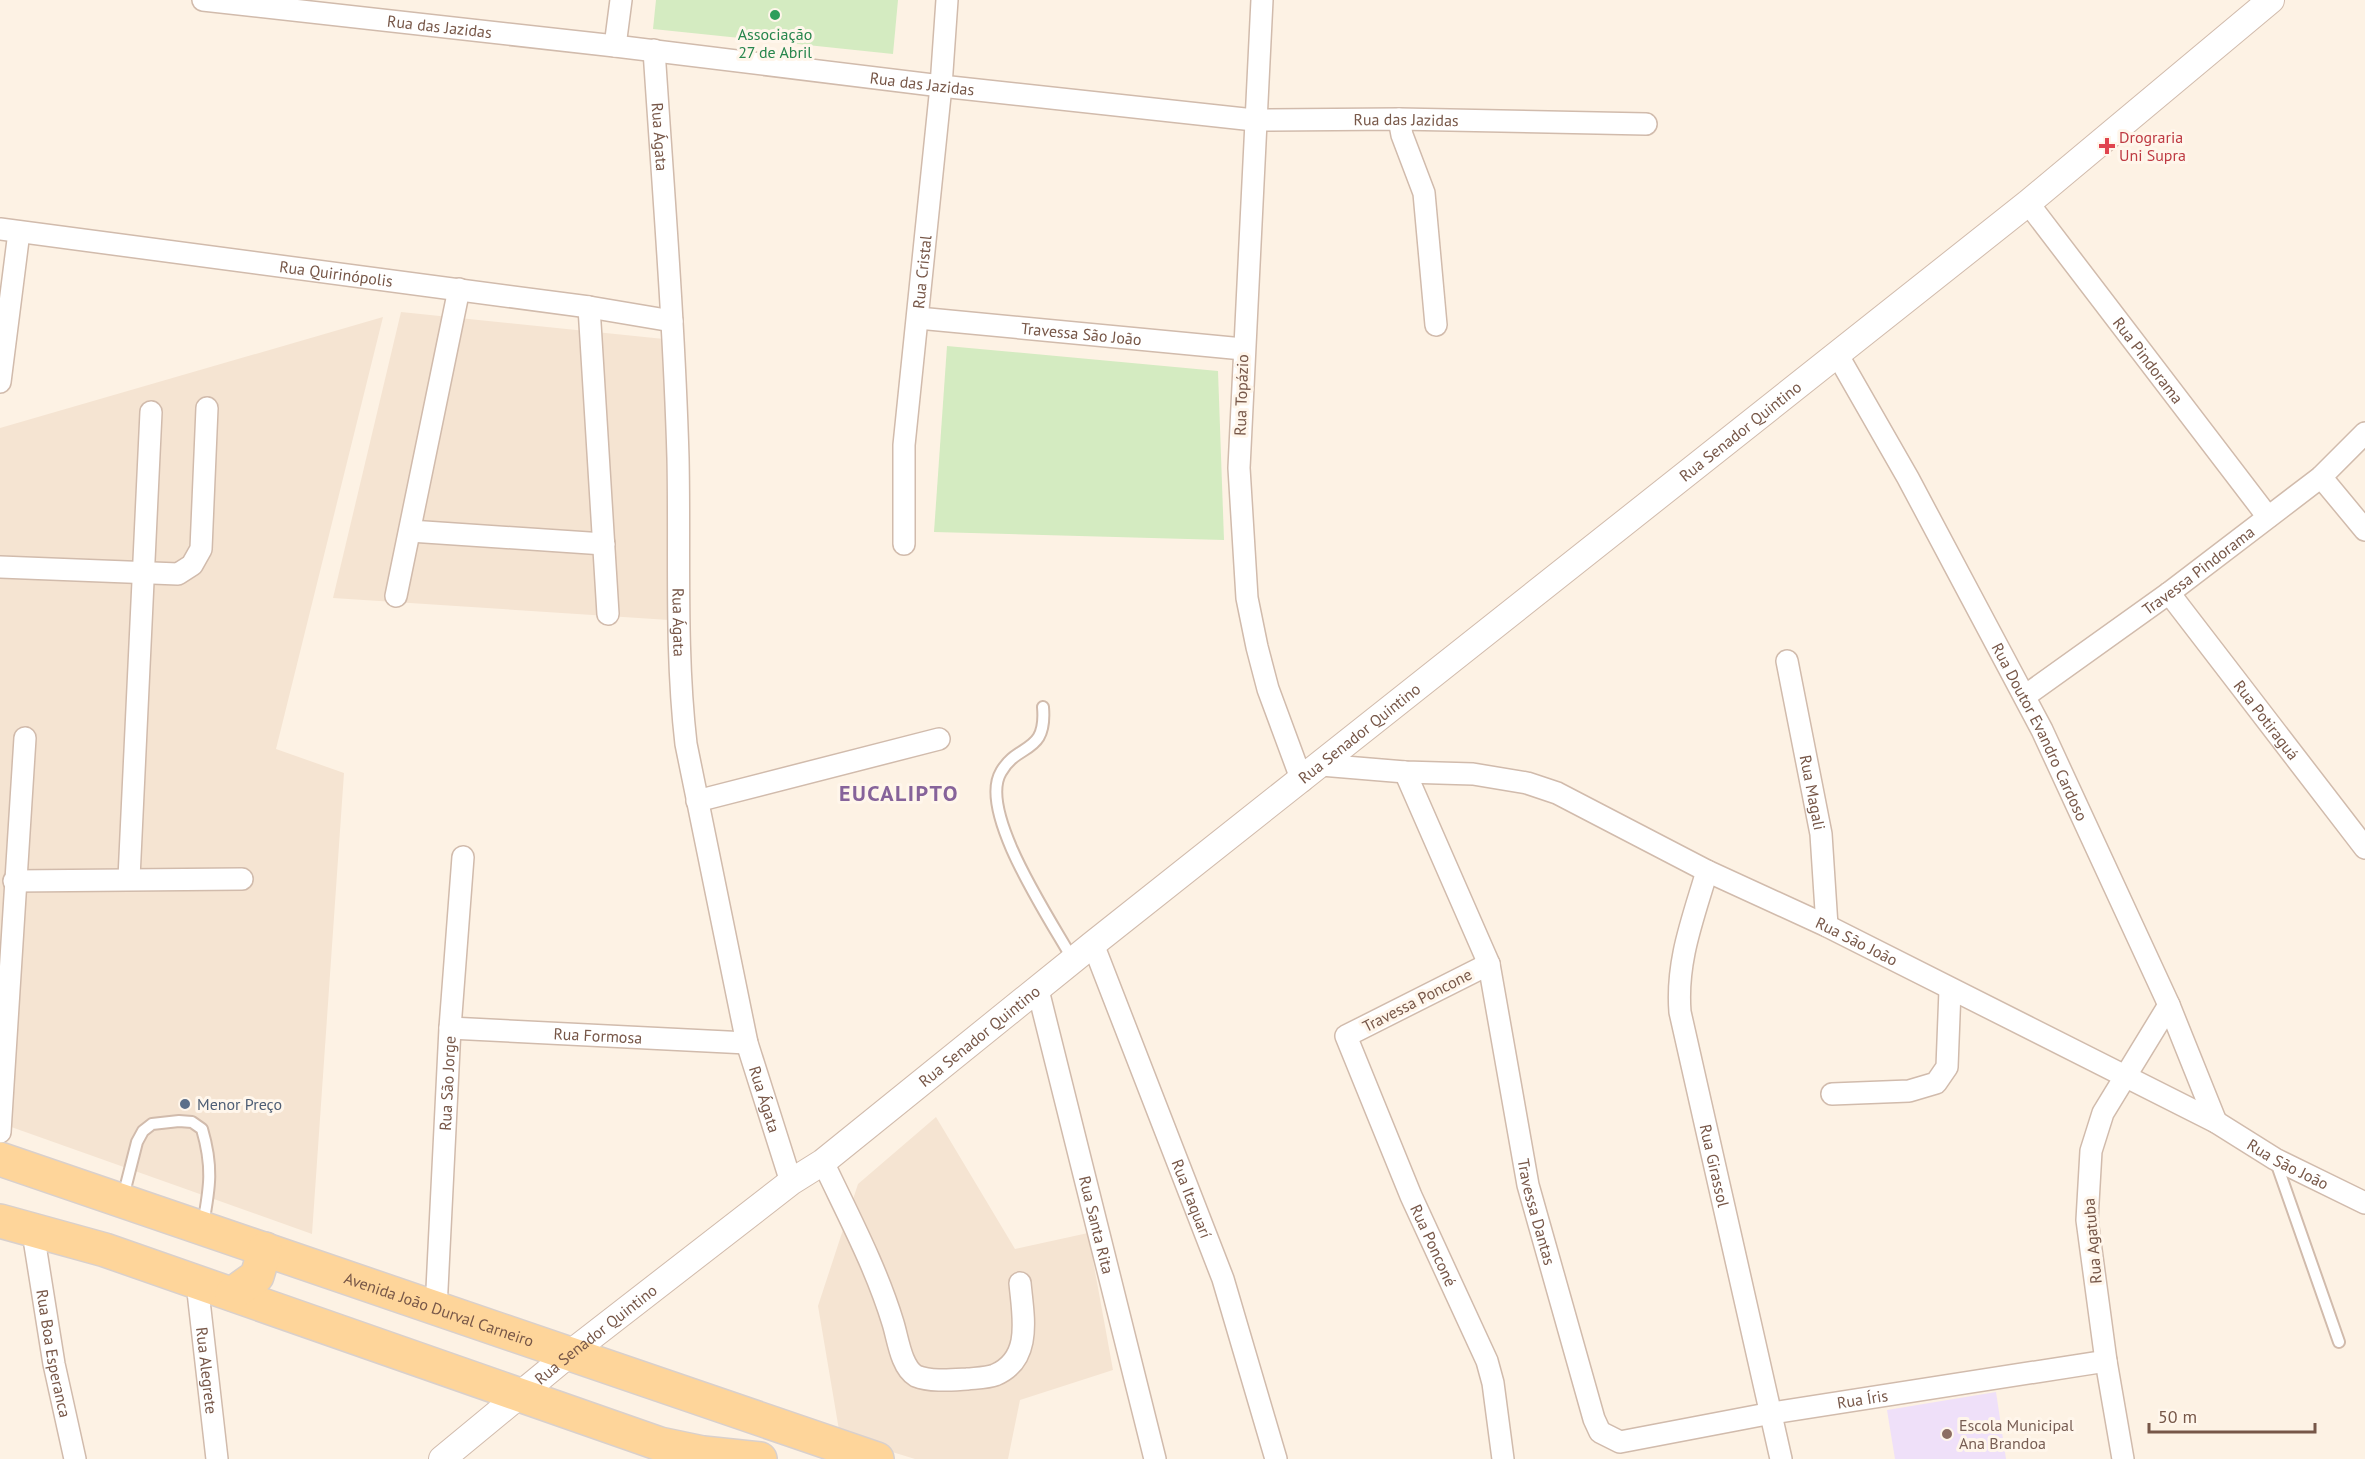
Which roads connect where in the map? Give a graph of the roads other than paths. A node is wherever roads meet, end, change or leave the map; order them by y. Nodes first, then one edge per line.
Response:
1 (203, 0) edge
2 (621, 0) edge
3 (947, 0) edge
4 (1262, 0) edge
5 (2271, 0) edge
6 (314, 6) edge
7 (615, 46) junction
8 (654, 50) junction
9 (941, 86) junction
10 (1399, 118) junction
11 (1254, 120) junction
12 (1646, 124) dead end
13 (2028, 203) junction
14 (10, 230) edge
15 (459, 289) junction
16 (589, 307) junction
17 (918, 318) junction
18 (672, 321) junction
19 (1436, 325) dead end
20 (1243, 349) junction
21 (1837, 354) junction
22 (0, 382) edge
23 (207, 408) dead end
24 (151, 412) dead end
25 (2365, 433) edge
26 (2321, 477) junction
27 (2268, 517) junction
28 (2365, 530) edge
29 (410, 531) junction
30 (604, 544) junction
31 (904, 544) dead end
32 (0, 567) edge
33 (141, 573) junction
34 (2169, 593) junction
35 (396, 596) dead end
36 (608, 614) dead end
37 (1787, 661) dead end
38 (2025, 696) junction
39 (1043, 707) dead end
40 (25, 738) dead end
41 (939, 739) dead end
42 (1405, 772) junction
43 (1311, 773) junction
44 (697, 801) junction
45 (2365, 848) edge
46 (463, 857) dead end
47 (1707, 871) junction
48 (129, 878) junction
49 (242, 879) dead end
50 (14, 881) junction
51 (1827, 926) junction
52 (1093, 944) junction
53 (1073, 960) junction
54 (1489, 964) junction
55 (1038, 990) junction
56 (1950, 990) junction
57 (2169, 1005) junction
58 (450, 1028) junction
59 (1346, 1036) joint
60 (747, 1043) junction
61 (2124, 1075) junction
62 (1832, 1094) dead end
63 (2216, 1122) junction
64 (0, 1132) edge
65 (0, 1159) edge
66 (2275, 1159) junction
67 (823, 1162) junction
68 (791, 1182) junction
69 (122, 1201) junction
70 (2365, 1203) edge
71 (0, 1221) edge
72 (202, 1228) junction
73 (0, 1243) edge
74 (35, 1245) junction
75 (265, 1249) junction
76 (105, 1250) junction
77 (197, 1283) junction
78 (1020, 1283) dead end
79 (232, 1294) junction
80 (436, 1309) junction
81 (2339, 1342) dead end
82 (568, 1355) junction
83 (2106, 1361) junction
84 (520, 1395) junction
85 (1772, 1413) junction
86 (1620, 1442) joint
87 (658, 1452) edge
88 (75, 1459) edge
89 (217, 1459) edge
90 (442, 1459) edge
91 (760, 1459) edge
92 (877, 1459) edge
93 (1155, 1459) edge
94 (1276, 1459) edge
95 (1503, 1459) edge
96 (1781, 1459) edge
97 (2123, 1459) edge

1 - 6 street, Rua das Jazidas
2 - 7 street
3 - 9 street, Rua Cristal
4 - 11 street, Rua Topázio
5 - 13 street, Rua Senador Quintino
6 - 7 street, Rua das Jazidas
7 - 8 street, Rua das Jazidas
8 - 9 street, Rua das Jazidas
8 - 18 street, Rua Ágata
9 - 11 street, Rua das Jazidas
9 - 17 street, Rua Cristal
10 - 11 street, Rua das Jazidas
10 - 12 street, Rua das Jazidas
10 - 19 street
11 - 20 street, Rua Topázio
13 - 21 street, Rua Senador Quintino
13 - 27 street, Rua Pindorama
14 - 15 street, Rua Quirinópolis
14 - 22 street
15 - 16 street, Rua Quirinópolis
15 - 29 street
16 - 18 street, Rua Quirinópolis
16 - 30 street
17 - 20 street, Travessa São João
17 - 31 street, Rua Cristal
18 - 44 street, Rua Ágata
20 - 43 street, Rua Topázio
21 - 38 street, Rua Doutor Evandro Cardoso
21 - 43 street, Rua Senador Quintino
23 - 33 street
24 - 33 street
25 - 26 street, Travessa Pindorama
26 - 27 street, Travessa Pindorama
26 - 28 street
27 - 34 street, Travessa Pindorama
29 - 30 street
29 - 35 street
30 - 36 street
32 - 33 street
33 - 48 street
34 - 38 street, Travessa Pindorama
34 - 45 street, Rua Potiraguá
37 - 51 street, Rua Magali
38 - 57 street, Rua Doutor Evandro Cardoso
39 - 53 lane
40 - 50 street
41 - 44 street
42 - 43 street, Rua São João
42 - 47 street, Rua São João
42 - 54 street, Travessa Dantas
43 - 52 street, Rua Senador Quintino
44 - 60 street, Rua Ágata
46 - 58 street, Rua São Jorge
47 - 51 street, Rua São João
47 - 85 street, Rua Girassol
48 - 49 street
48 - 50 street
50 - 64 street
51 - 56 street, Rua São João
52 - 53 street, Rua Senador Quintino
52 - 94 street, Rua Itaquarí
53 - 55 street, Rua Senador Quintino
54 - 59 street, Travessa Poncone
54 - 86 street, Travessa Dantas
55 - 67 street, Rua Senador Quintino
55 - 93 street, Rua Santa Rita
56 - 61 street, Rua São João
56 - 62 street
57 - 61 street, Rua Agatuba
57 - 63 street, Rua Doutor Evandro Cardoso
58 - 60 street, Rua Formosa
58 - 80 street, Rua São Jorge
59 - 95 street, Rua Ponconé
60 - 68 street, Rua Ágata
61 - 63 street, Rua São João
61 - 83 street, Rua Agatuba
63 - 66 street, Rua São João
65 - 69 main road, Avenida João Durval Carneiro
66 - 70 street, Rua São João
66 - 81 lane
67 - 68 street, Rua Senador Quintino
67 - 78 street
68 - 82 street, Rua Senador Quintino
69 - 72 main road, Avenida João Durval Carneiro
69 - 72 lane
71 - 76 main road
72 - 75 main road, Avenida João Durval Carneiro
73 - 74 main road
74 - 76 main road
74 - 88 street, Rua Boa Esperanca
75 - 79 main road
75 - 80 main road, Avenida João Durval Carneiro
76 - 77 main road
77 - 79 main road
77 - 89 street, Rua Alegrete
79 - 84 main road
80 - 82 main road, Avenida João Durval Carneiro
82 - 84 street, Rua Senador Quintino
82 - 92 main road, Avenida João Durval Carneiro
83 - 85 street, Rua Íris
83 - 97 street, Rua Agatuba
84 - 87 main road
84 - 90 street, Rua Senador Quintino
85 - 86 street, Rua Íris
85 - 96 street, Rua Girassol
87 - 91 main road

